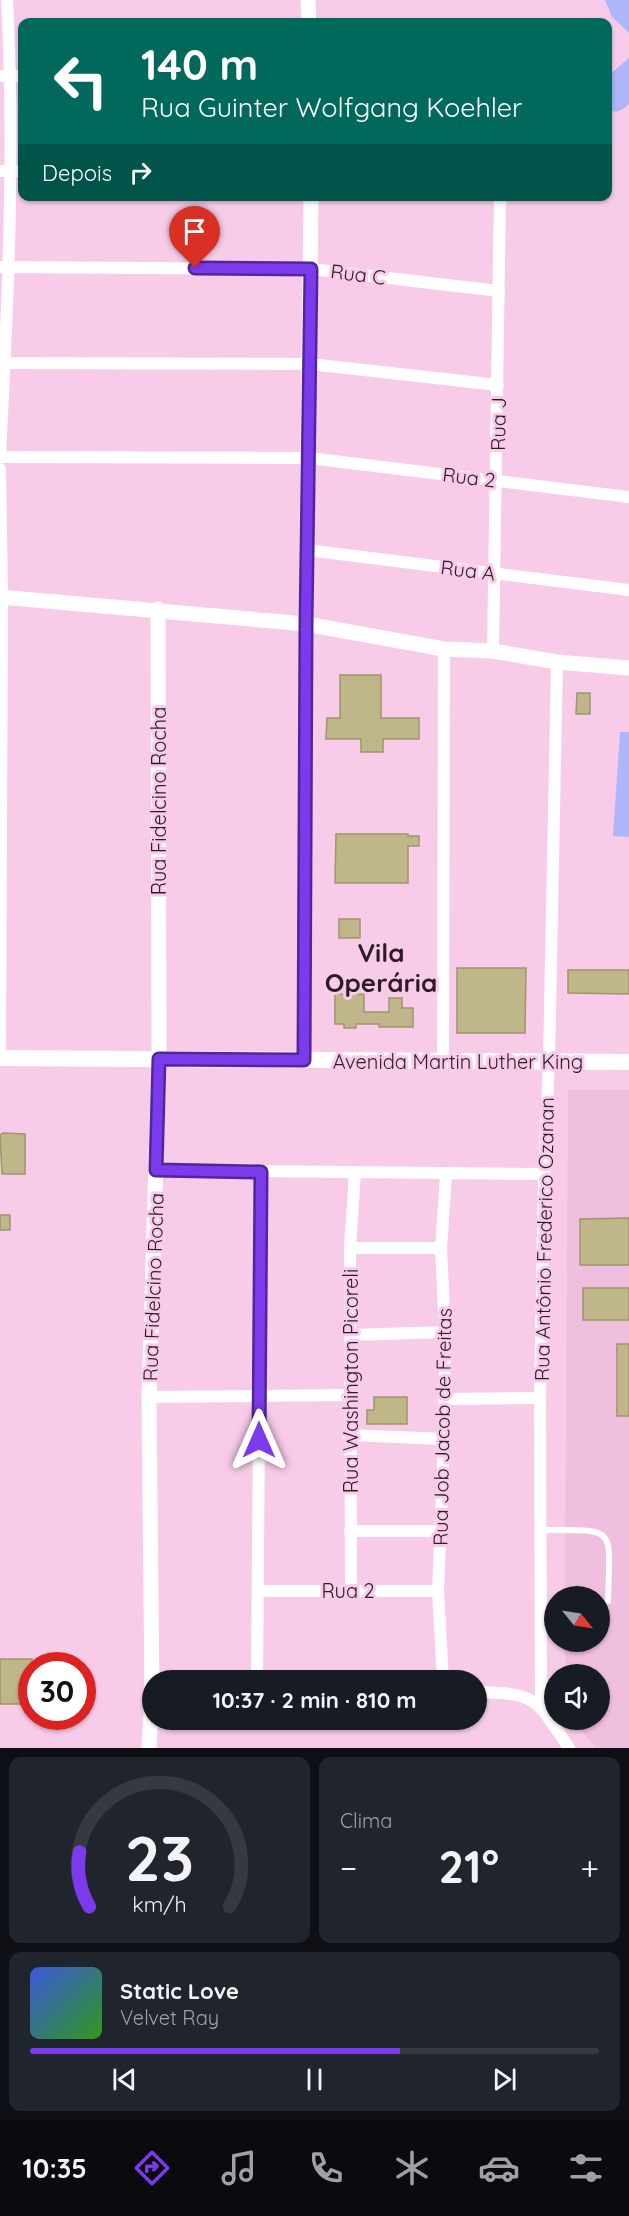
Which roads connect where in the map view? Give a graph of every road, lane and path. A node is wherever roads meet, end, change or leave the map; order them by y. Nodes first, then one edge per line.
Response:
1 (7, 0) edge
2 (308, 0) edge
3 (309, 18) edge
4 (11, 76) edge
5 (5, 171) edge
6 (311, 201) edge
7 (500, 201) edge
8 (5, 267) edge
9 (311, 269) junction
10 (499, 291) junction
11 (2, 363) edge
12 (310, 364) junction
13 (498, 385) junction
14 (0, 456) edge
15 (309, 458) junction
16 (0, 469) edge
17 (497, 481) junction
18 (629, 497) edge
19 (307, 550) junction
20 (495, 574) junction
21 (629, 590) edge
22 (1, 597) edge
23 (158, 609) junction
24 (306, 624) junction
25 (444, 649) junction
26 (493, 651) junction
27 (557, 663) junction
28 (629, 668) edge
29 (0, 1058) edge
30 (159, 1059) junction
31 (304, 1060) junction
32 (443, 1060) junction
33 (549, 1061) junction
34 (629, 1062) edge
35 (156, 1170) junction
36 (261, 1172) junction
37 (355, 1173) junction
38 (544, 1174) junction
39 (446, 1175) junction
40 (350, 1248) junction
41 (441, 1248) junction
42 (445, 1332) junction
43 (351, 1335) junction
44 (348, 1395) junction
45 (149, 1397) junction
46 (260, 1397) junction
47 (540, 1398) junction
48 (444, 1399) junction
49 (348, 1435) junction
50 (444, 1439) junction
51 (541, 1530) junction
52 (350, 1531) junction
53 (442, 1531) junction
54 (609, 1586) edge
55 (351, 1590) junction
56 (258, 1591) junction
57 (438, 1591) junction
58 (153, 1670) edge
59 (257, 1670) edge
60 (442, 1670) edge
61 (487, 1692) edge
62 (541, 1707) junction
63 (150, 1730) edge
64 (148, 1748) edge
65 (569, 1748) edge

1 - 4 street
2 - 3 street
4 - 5 street
5 - 8 street
6 - 9 street
7 - 10 street, Rua J
8 - 9 street, Rua C
8 - 11 street
9 - 10 street, Rua C
9 - 12 street
10 - 13 street, Rua J
11 - 12 street
11 - 14 street
12 - 13 street
12 - 15 street
13 - 17 street, Rua J
14 - 15 street
15 - 17 street, Rua 2
15 - 19 street
16 - 22 street
17 - 18 street, Rua 2
17 - 20 street, Rua J
19 - 20 street, Rua A
19 - 24 street
20 - 21 street, Rua A
20 - 26 street, Rua J
22 - 23 street
22 - 29 street
23 - 24 street
23 - 30 street, Rua Fidelcino Rocha
24 - 25 street
24 - 31 street
25 - 26 street
25 - 32 street
26 - 27 street
27 - 28 street
27 - 33 street, Rua Antônio Frederico Ozanan
29 - 30 main road, Avenida Martin Luther King
30 - 31 main road, Avenida Martin Luther King
30 - 35 street, Rua Fidelcino Rocha
31 - 32 main road, Avenida Martin Luther King
32 - 33 main road, Avenida Martin Luther King
33 - 34 main road, Avenida Martin Luther King
33 - 38 street, Rua Antônio Frederico Ozanan
35 - 36 street
35 - 45 street, Rua Fidelcino Rocha
36 - 37 street
36 - 46 street
37 - 39 street
37 - 40 street, Rua Washington Picoreli
38 - 39 street
38 - 47 street, Rua Antônio Frederico Ozanan
39 - 41 street, Rua Job Jacob de Freitas
40 - 41 street
40 - 43 street, Rua Washington Picoreli
41 - 42 street, Rua Job Jacob de Freitas
42 - 43 street
42 - 48 street, Rua Job Jacob de Freitas
43 - 44 street, Rua Washington Picoreli
44 - 46 street
44 - 49 street, Rua Washington Picoreli
45 - 46 street
45 - 58 street, Rua Fidelcino Rocha
46 - 56 street
47 - 48 street
47 - 51 street, Rua Antônio Frederico Ozanan
48 - 50 street, Rua Job Jacob de Freitas
49 - 50 street
49 - 52 street, Rua Washington Picoreli
50 - 53 street, Rua Job Jacob de Freitas
51 - 54 lane
51 - 62 street, Rua Antônio Frederico Ozanan
52 - 53 street
52 - 55 street, Rua Washington Picoreli
53 - 57 street, Rua Job Jacob de Freitas
55 - 56 street, Rua 2
55 - 57 street, Rua 2
56 - 59 street
57 - 60 street, Rua Job Jacob de Freitas
61 - 62 street
62 - 65 street
63 - 64 street, Rua Fidelcino Rocha

